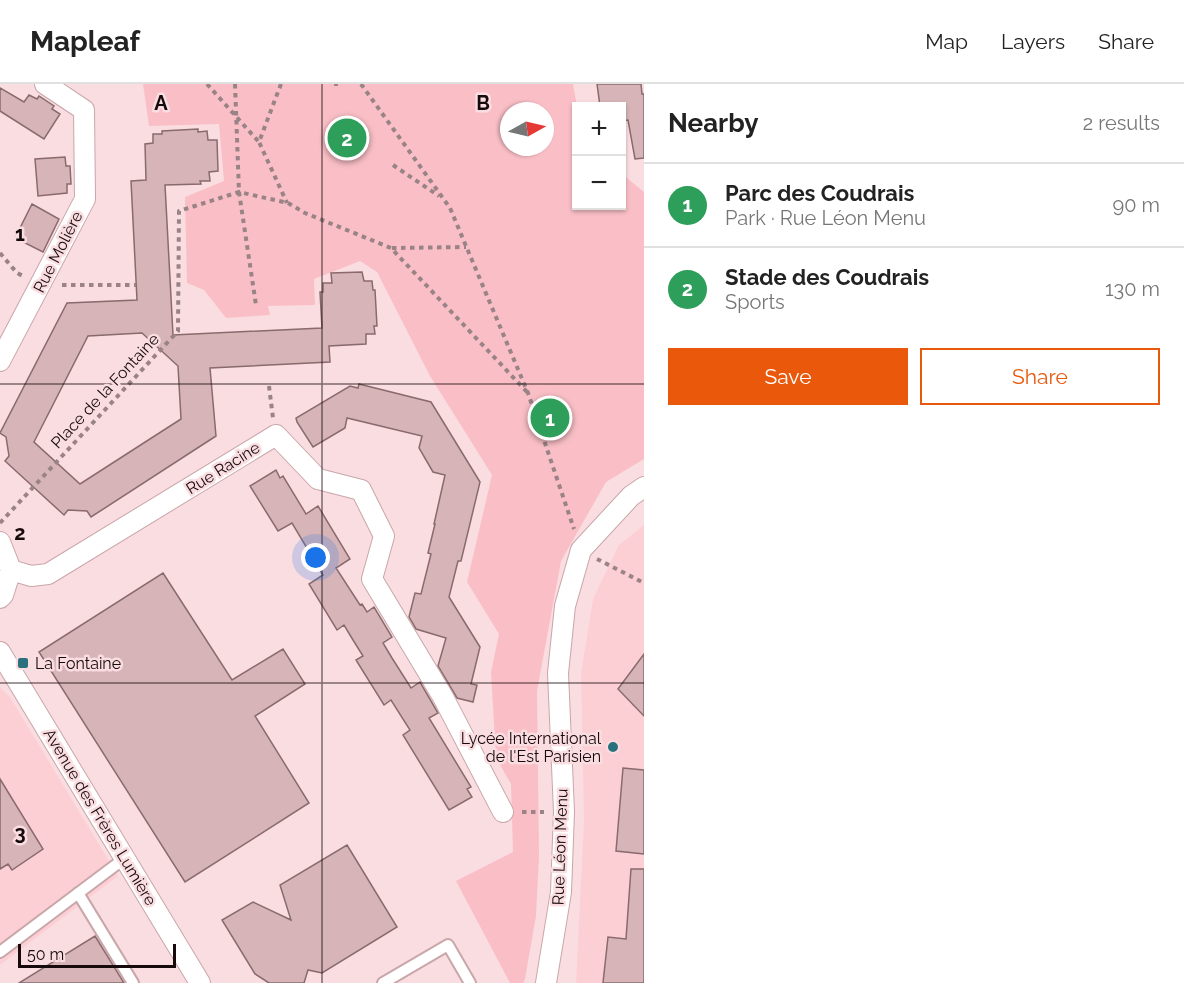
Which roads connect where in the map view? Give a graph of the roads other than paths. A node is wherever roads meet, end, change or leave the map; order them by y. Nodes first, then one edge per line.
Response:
1 (45, 84) edge
2 (0, 361) edge
3 (644, 487) edge
4 (0, 542) edge
5 (11, 570) junction
6 (0, 598) edge
7 (0, 652) edge
8 (503, 812) road end
9 (125, 858) junction
10 (78, 893) junction
11 (0, 952) edge
12 (133, 983) edge
13 (200, 983) edge
14 (383, 983) edge
15 (470, 983) edge
16 (546, 983) edge

1 - 2 street, Rue Molière
3 - 16 street, Rue Léon Menu
4 - 5 street
5 - 6 street
5 - 8 street, Rue Racine
7 - 9 street, Avenue des Frères Lumière
9 - 10 lane
9 - 13 street, Avenue des Frères Lumière
10 - 11 lane
10 - 12 lane
14 - 15 lane

